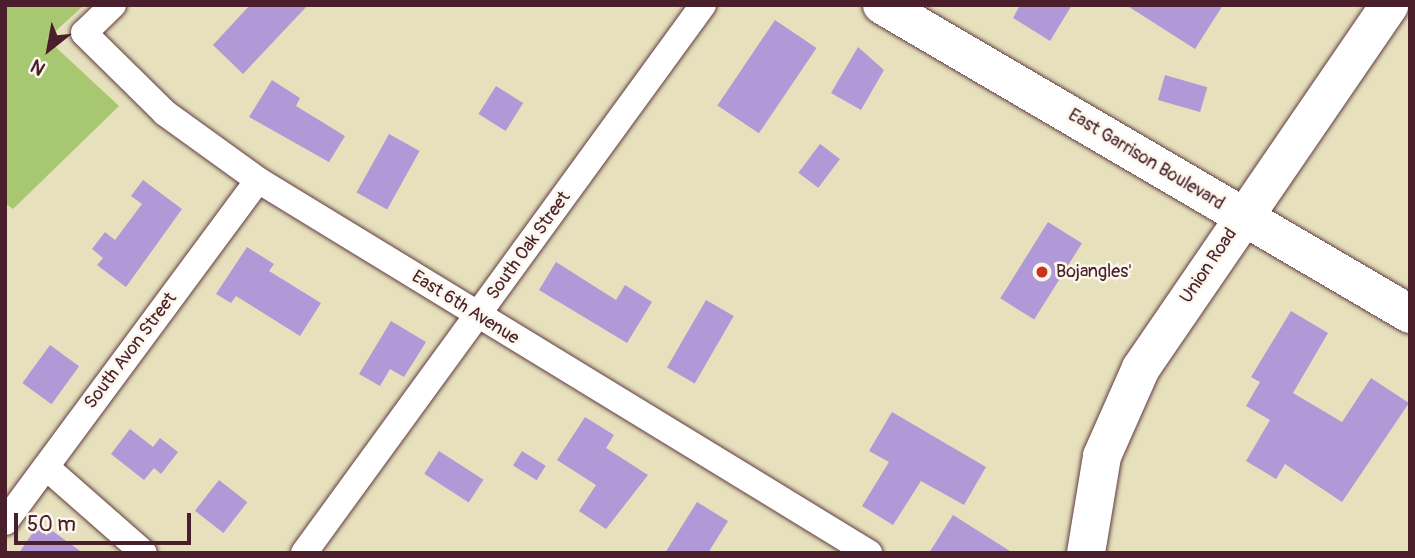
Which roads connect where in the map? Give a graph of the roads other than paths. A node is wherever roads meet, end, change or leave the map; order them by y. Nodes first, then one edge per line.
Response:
1 (113, 5) edge
2 (703, 5) edge
3 (883, 5) edge
4 (1390, 5) edge
5 (258, 180) junction
6 (1242, 216) junction
7 (1410, 314) edge
8 (479, 317) junction
9 (46, 467) junction
10 (5, 522) edge
11 (144, 553) edge
12 (304, 553) edge
13 (869, 553) edge
14 (1086, 553) edge

1 - 5 street, East 6th Avenue
2 - 8 street, South Oak Street
3 - 6 main road, East Garrison Boulevard
4 - 6 main road, Union Road
5 - 8 street, East 6th Avenue
5 - 9 street, South Avon Street
6 - 7 main road, East Garrison Boulevard
6 - 14 main road, Union Road
8 - 12 street, South Oak Street
8 - 13 street, East 6th Avenue
9 - 10 street, South Avon Street
9 - 11 street

